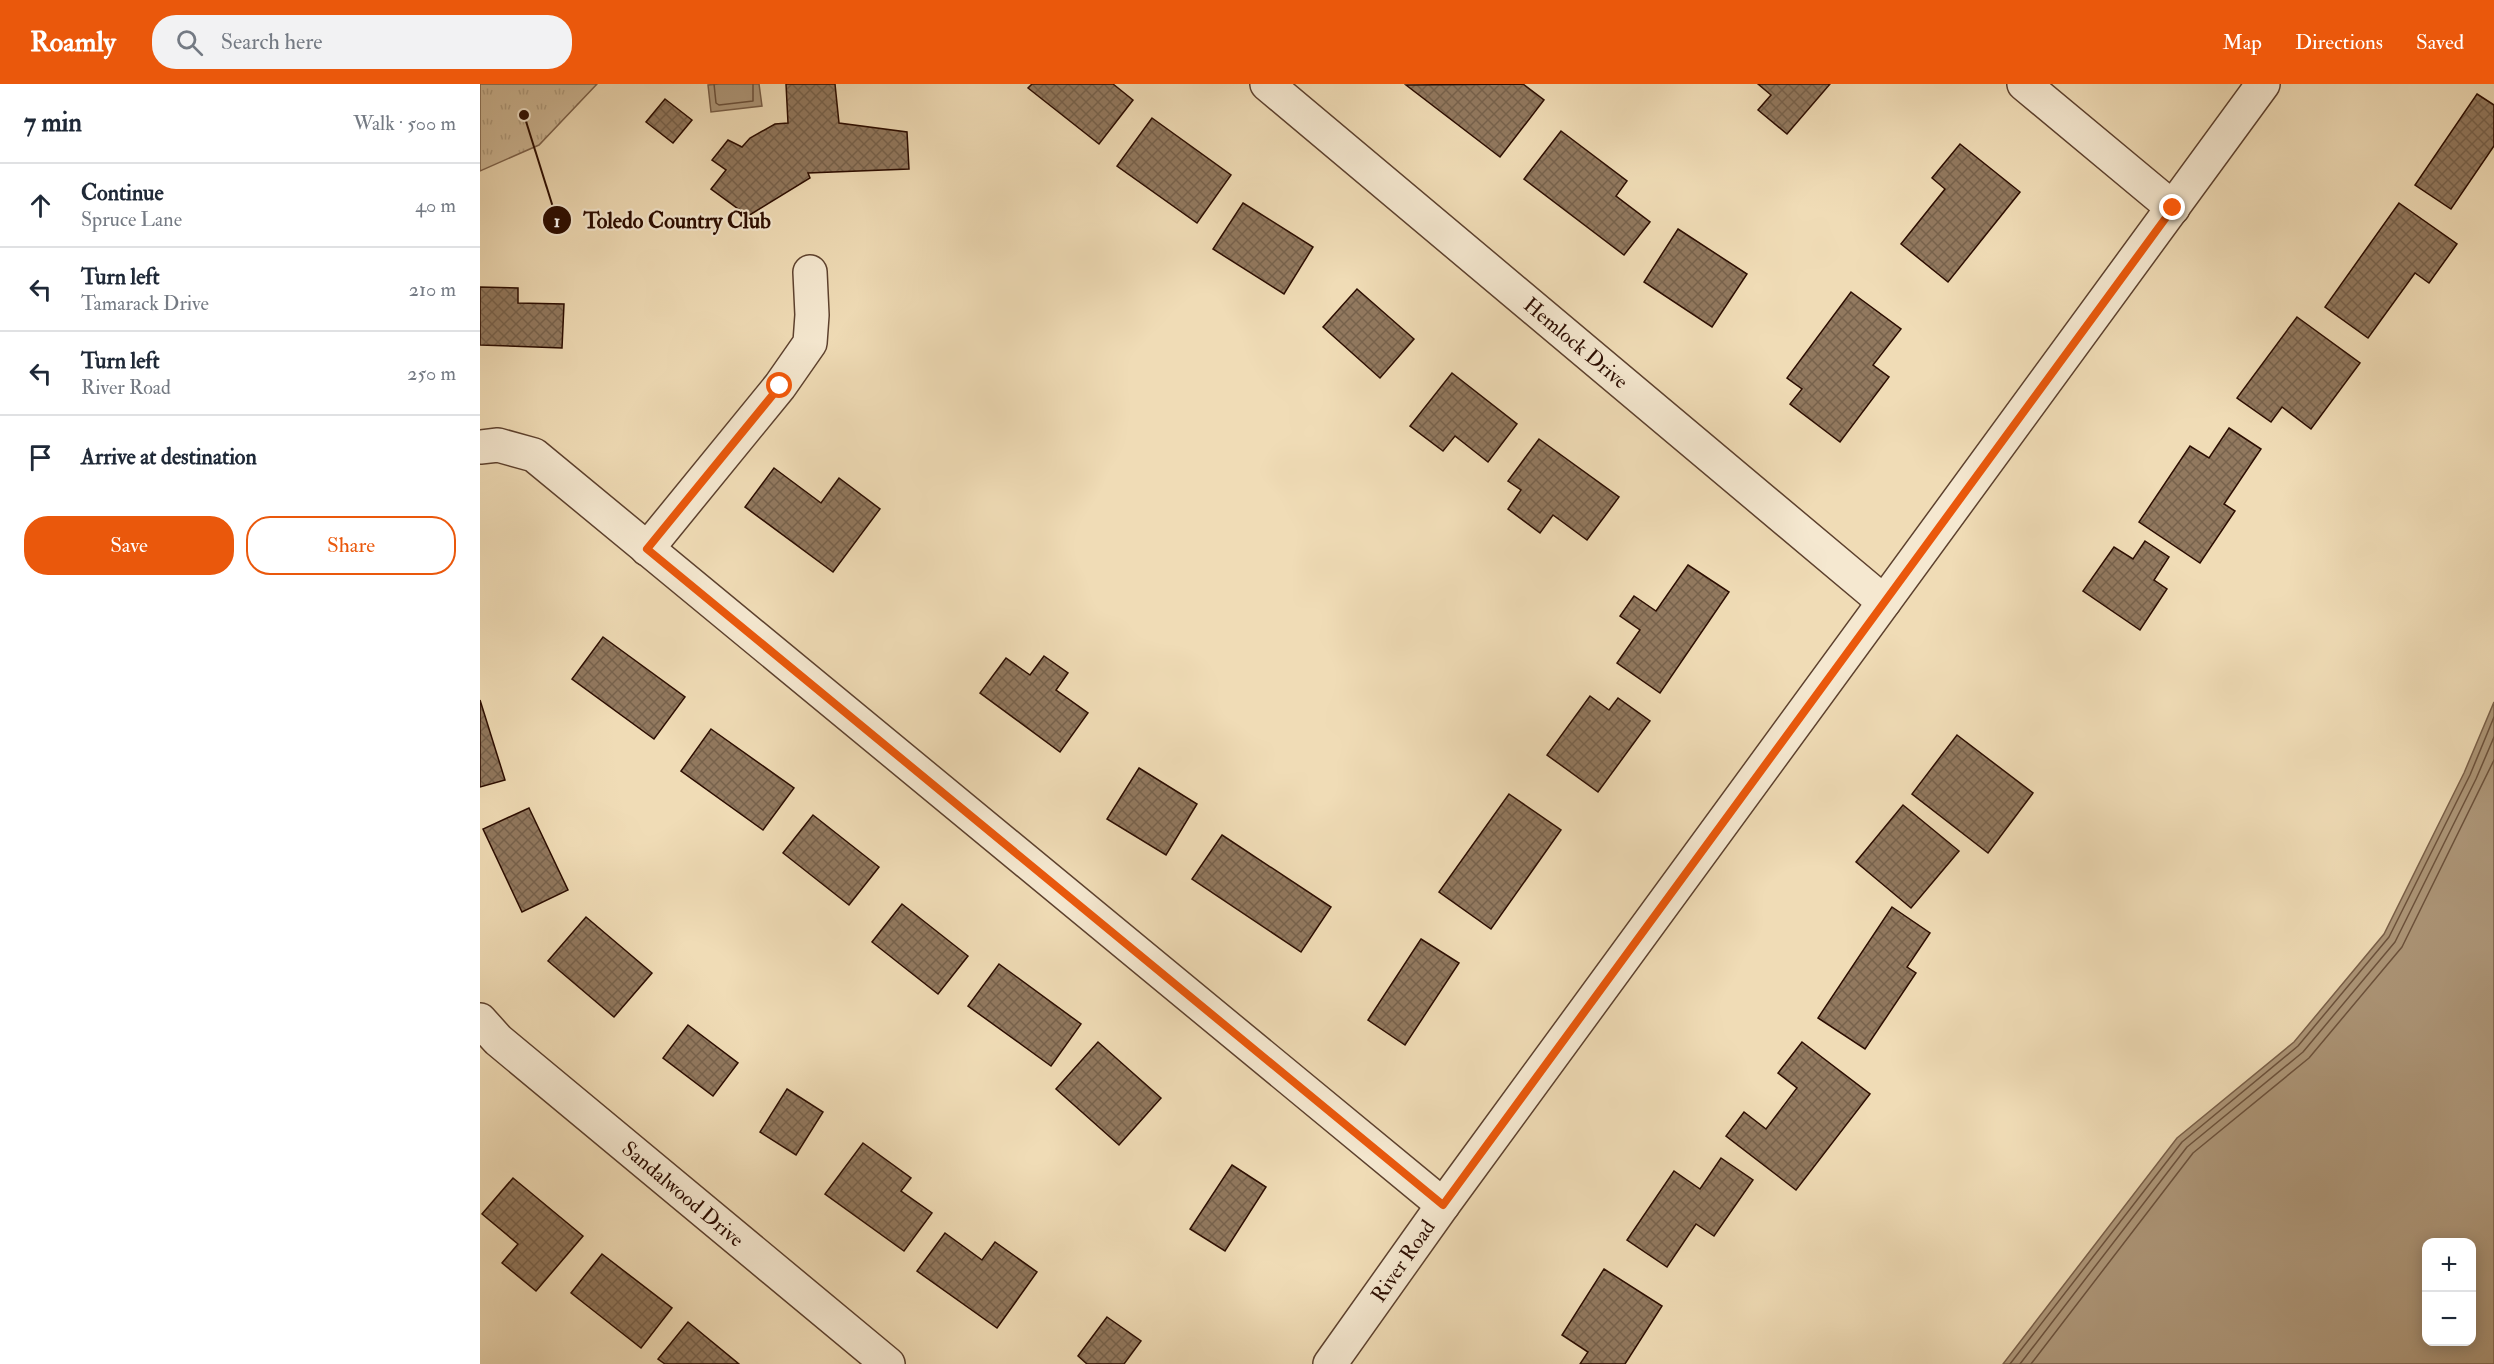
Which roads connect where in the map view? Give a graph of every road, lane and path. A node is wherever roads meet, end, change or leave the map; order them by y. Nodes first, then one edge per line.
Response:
1 (1267, 84) edge
2 (2024, 84) edge
3 (2263, 84) edge
4 (2173, 208) junction
5 (810, 272) dead end
6 (480, 447) edge
7 (647, 549) junction
8 (1884, 602) junction
9 (480, 1020) edge
10 (1443, 1205) junction
11 (888, 1364) edge
12 (1330, 1364) edge

1 - 8 street, Hemlock Drive
2 - 4 street
3 - 4 street, River Road
4 - 8 street, River Road
5 - 7 street
6 - 7 street
7 - 10 street
8 - 10 street, River Road
9 - 11 street, Sandalwood Drive
10 - 12 street, River Road

